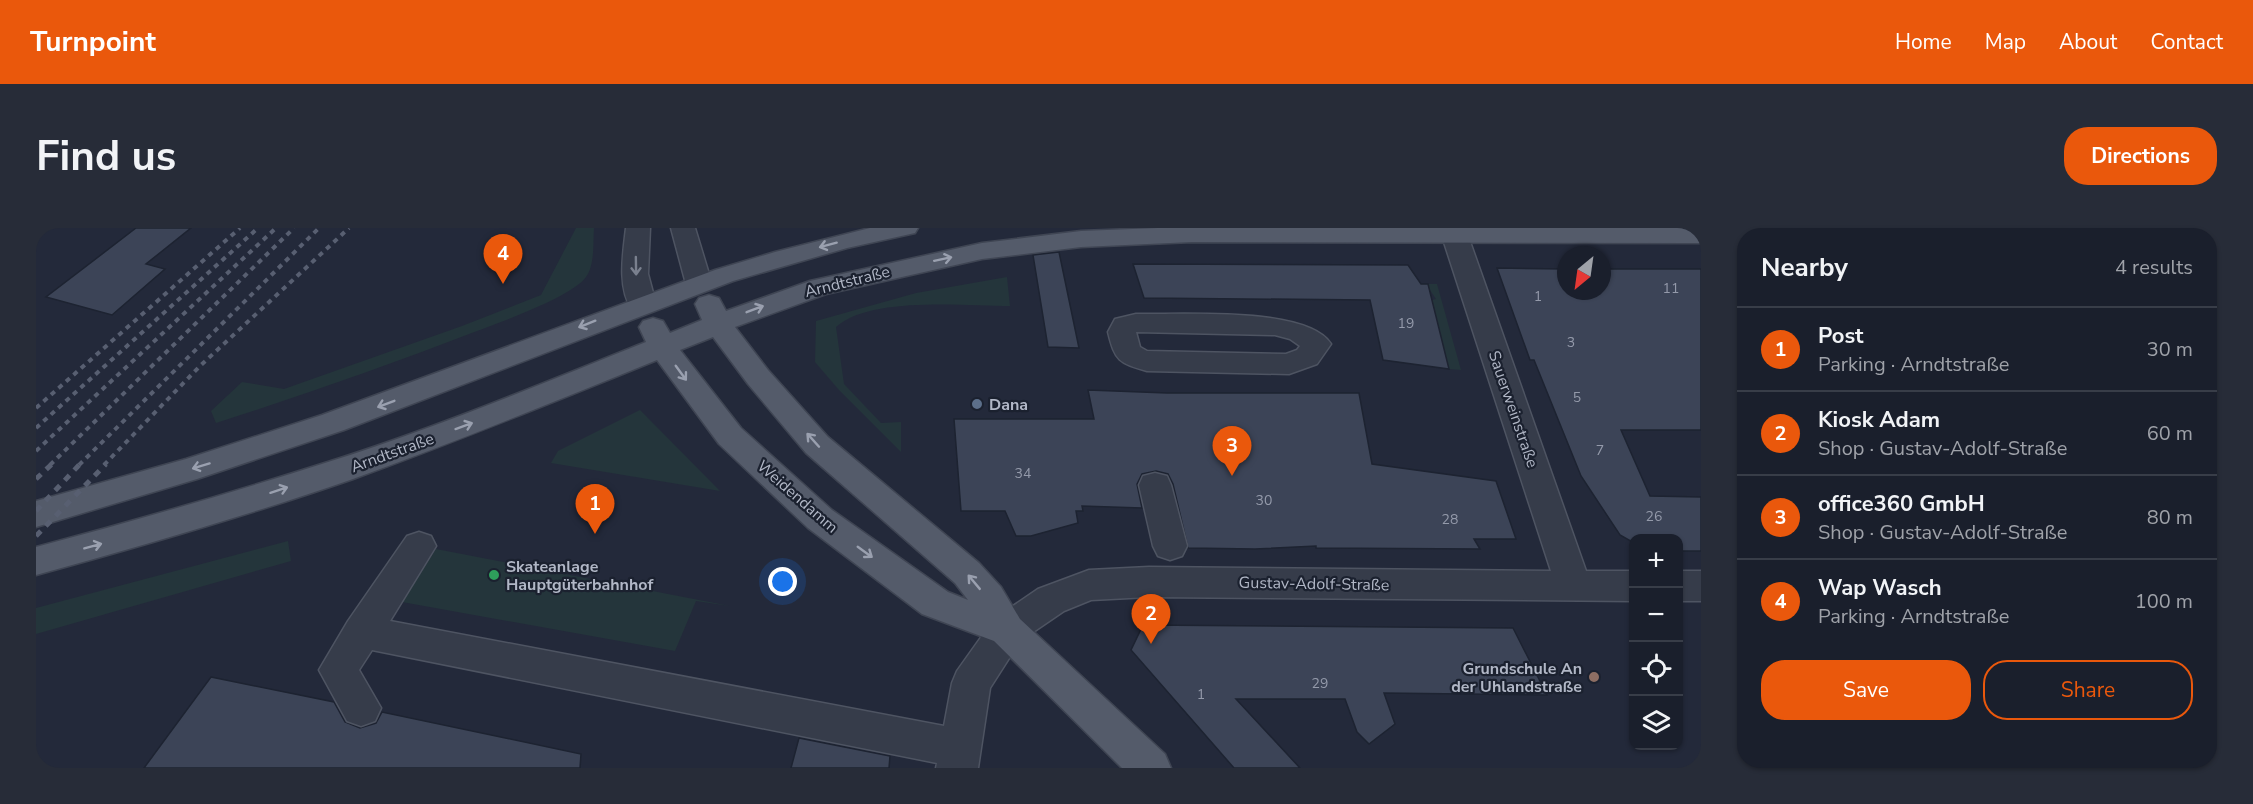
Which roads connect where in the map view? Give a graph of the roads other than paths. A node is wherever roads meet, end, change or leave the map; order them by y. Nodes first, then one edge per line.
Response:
1 (638, 228) edge
2 (683, 228) edge
3 (906, 228) edge
4 (1454, 233) junction
5 (1701, 235) edge
6 (699, 284) junction
7 (642, 304) junction
8 (1133, 311) joint
9 (718, 324) junction
10 (662, 346) junction
11 (1155, 484) dead end
12 (36, 514) edge
13 (419, 546) dead end
14 (1170, 546) dead end
15 (36, 561) edge
16 (1574, 586) junction
17 (1629, 586) edge
18 (1683, 586) edge
19 (1701, 586) edge
20 (1006, 630) junction
21 (361, 632) junction
22 (361, 708) dead end
23 (958, 758) edge
24 (1150, 768) edge

1 -> 7 street
2 - 6 street
3 -> 6 main road
4 - 5 main road, Arndtstraße
9 -> 4 main road, Arndtstraße
4 - 16 street, Sauerweinstraße
6 - 7 main road
6 - 9 main road, Weidendamm
7 - 10 main road, Weidendamm
7 -> 12 main road
8 - 8 street
9 - 10 main road, Arndtstraße
20 -> 9 main road, Weidendamm
15 -> 10 main road, Arndtstraße
10 -> 20 main road, Weidendamm
11 - 14 street
13 - 21 street
16 - 17 street, Gustav-Adolf-Straße
16 - 20 street, Gustav-Adolf-Straße
18 - 19 street
20 - 23 street
20 - 24 main road, Weidendamm
21 - 22 street
21 - 23 street

